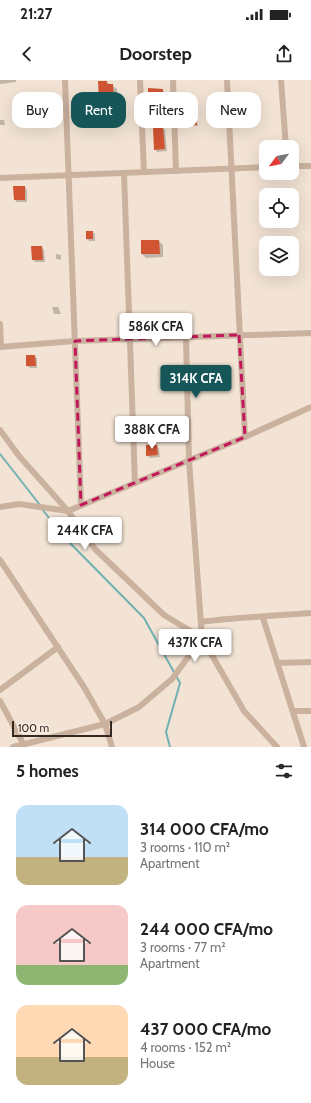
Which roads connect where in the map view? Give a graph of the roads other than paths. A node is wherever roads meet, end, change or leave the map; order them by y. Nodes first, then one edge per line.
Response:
1 (65, 80) edge
2 (140, 80) edge
3 (174, 80) edge
4 (228, 80) edge
5 (281, 80) edge
6 (285, 140) edge
7 (299, 166) edge
8 (311, 166) edge
9 (259, 167) edge
10 (232, 169) junction
11 (176, 171) junction
12 (144, 172) junction
13 (124, 173) junction
14 (68, 176) junction
15 (0, 178) edge
16 (0, 324) edge
17 (311, 333) edge
18 (239, 336) junction
19 (186, 337) junction
20 (130, 339) junction
21 (75, 341) junction
22 (1, 347) edge
23 (311, 407) edge
24 (0, 430) edge
25 (245, 437) junction
26 (189, 460) junction
27 (135, 483) junction
28 (81, 505) junction
29 (0, 507) edge
30 (68, 511) junction
31 (0, 560) edge
32 (311, 613) edge
33 (263, 618) junction
34 (201, 622) junction
35 (202, 638) junction
36 (58, 648) junction
37 (311, 662) edge
38 (277, 663) junction
39 (0, 690) edge
40 (0, 701) edge
41 (293, 711) junction
42 (311, 711) edge
43 (105, 724) junction
44 (24, 745) junction
45 (13, 747) edge
46 (112, 747) edge
47 (277, 747) edge
48 (304, 747) edge

1 - 14 street
2 - 12 street
3 - 11 street
4 - 10 street
5 - 6 street
7 - 8 street
9 - 10 street
10 - 11 street
10 - 18 street
11 - 12 street
12 - 13 street
13 - 14 street
13 - 20 street
14 - 15 street
14 - 21 street
16 - 22 street
17 - 18 street
18 - 19 street
18 - 25 street
19 - 20 street
19 - 26 street
20 - 21 street
20 - 27 street
21 - 22 street
21 - 28 street
23 - 25 street
24 - 30 street
25 - 26 street
26 - 27 street
26 - 34 street
27 - 28 street
28 - 30 street
29 - 30 street
30 - 35 street
31 - 36 street
32 - 33 street
33 - 34 street
33 - 38 street
34 - 35 street
35 - 43 street
35 - 47 street
36 - 39 street
36 - 43 street
37 - 38 street
38 - 41 street
40 - 44 street
41 - 42 street
41 - 48 street
43 - 44 street
43 - 46 street
44 - 45 street

